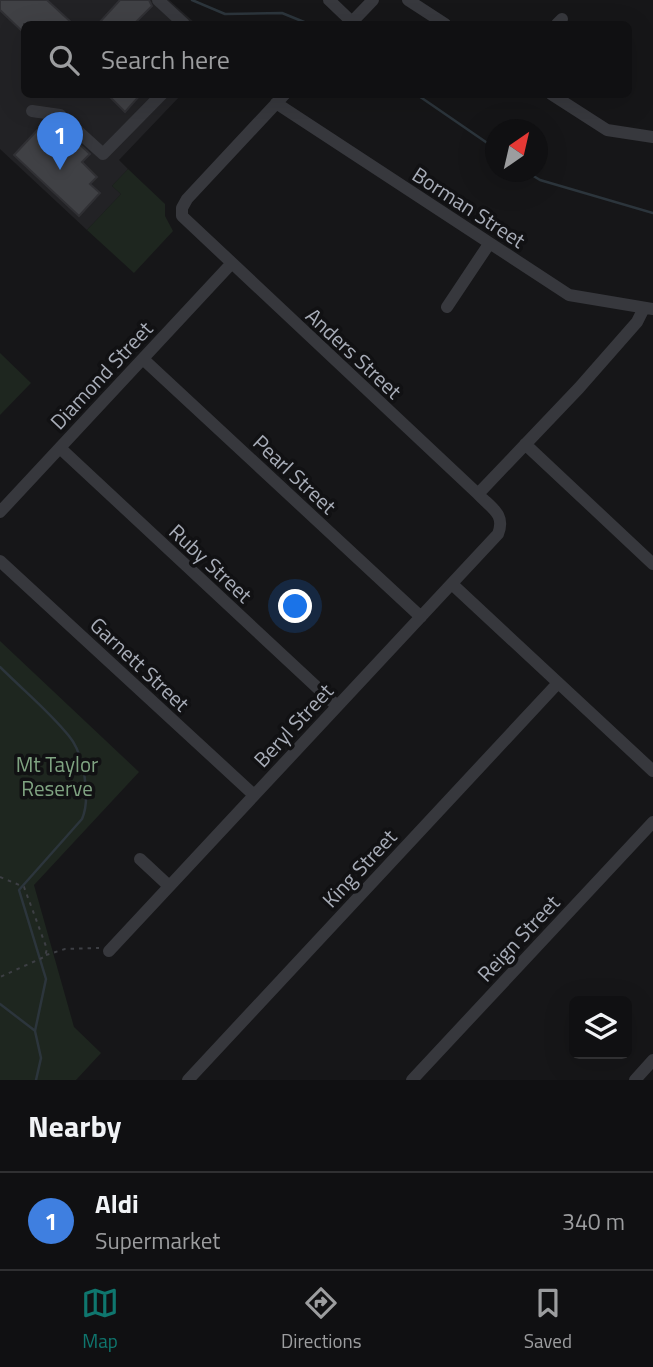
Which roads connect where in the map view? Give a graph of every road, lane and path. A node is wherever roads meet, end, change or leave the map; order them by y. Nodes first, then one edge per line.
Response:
1 (158, 0) edge
2 (329, 0) edge
3 (373, 0) edge
4 (408, 0) edge
5 (181, 21) edge
6 (349, 21) edge
7 (353, 21) edge
8 (440, 21) edge
9 (158, 98) edge
10 (557, 98) edge
11 (280, 99) edge
12 (32, 111) dead end
13 (653, 137) edge
14 (489, 244) junction
15 (231, 264) junction
16 (447, 307) dead end
17 (648, 309) edge
18 (143, 359) junction
19 (525, 444) junction
20 (60, 448) junction
21 (478, 494) junction
22 (0, 512) edge
23 (502, 524) joint
24 (0, 561) edge
25 (653, 564) edge
26 (452, 584) junction
27 (421, 617) junction
28 (558, 683) junction
29 (337, 706) junction
30 (653, 771) edge
31 (254, 795) junction
32 (653, 822) edge
33 (140, 859) dead end
34 (0, 877) edge
35 (169, 887) junction
36 (109, 951) joint
37 (46, 956) junction
38 (0, 977) edge
39 (653, 1060) edge
40 (188, 1080) edge
41 (412, 1080) edge
42 (635, 1080) edge

1 - 5 street
2 - 6 street
3 - 7 street
4 - 8 street
9 - 12 street
10 - 13 street
11 - 14 street, Borman Street
11 - 15 street, Anders Street
14 - 16 street
14 - 17 street, Borman Street
15 - 18 street, Diamond Street
15 - 21 street, Anders Street
17 - 19 street
18 - 20 street, Diamond Street
18 - 27 street, Pearl Street
19 - 21 street
19 - 25 street
20 - 22 street, Diamond Street
20 - 29 street, Ruby Street
21 - 23 street, Anders Street
23 - 26 street, Beryl Street
24 - 31 street, Garnett Street
26 - 27 street, Beryl Street
26 - 28 street
27 - 29 street, Beryl Street
28 - 30 street
28 - 40 street, King Street
29 - 31 street, Beryl Street
31 - 35 street, Beryl Street
32 - 41 street, Reign Street
33 - 35 street
34 - 37 path
35 - 36 street, Beryl Street
36 - 37 path
37 - 38 path
39 - 42 street

